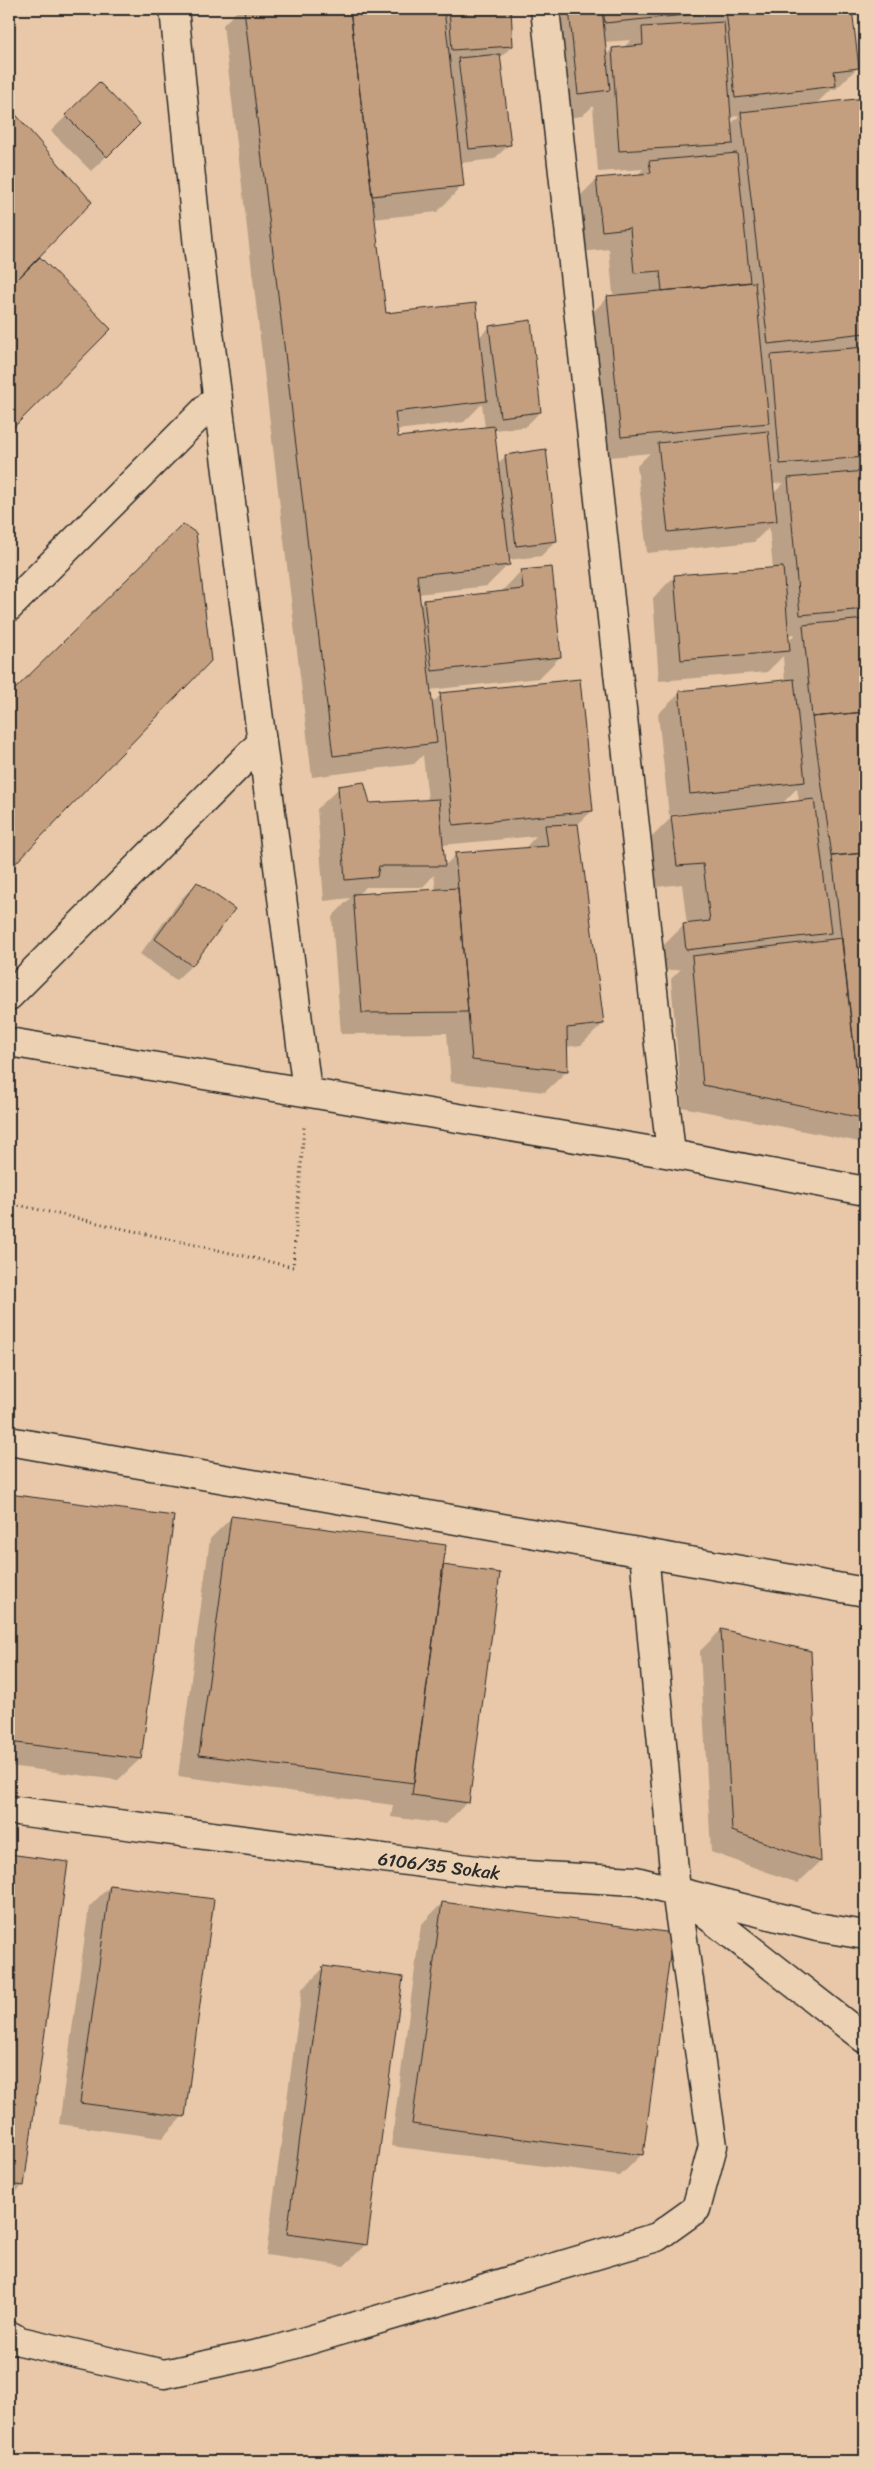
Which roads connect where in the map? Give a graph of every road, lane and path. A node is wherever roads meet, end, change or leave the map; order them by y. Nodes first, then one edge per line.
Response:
1 (174, 9) edge
2 (545, 9) edge
3 (218, 397) junction
4 (9, 607) edge
5 (262, 742) junction
6 (9, 996) edge
7 (9, 1042) edge
8 (307, 1091) junction
9 (671, 1154) junction
10 (865, 1191) edge
11 (9, 1203) edge
12 (9, 1441) edge
13 (644, 1553) junction
14 (865, 1592) edge
15 (9, 1810) edge
16 (676, 1891) junction
17 (865, 1935) edge
18 (865, 2039) edge
19 (9, 2335) edge

1 - 3 street
2 - 9 street
3 - 4 street
3 - 5 street
5 - 6 street
5 - 8 street
7 - 8 street
8 - 9 street
8 - 11 path
9 - 10 street
12 - 13 street
13 - 14 street
13 - 16 street
15 - 16 street, 6106/35 Sokak
16 - 17 street, 6106/35 Sokak
16 - 18 street
16 - 19 street

